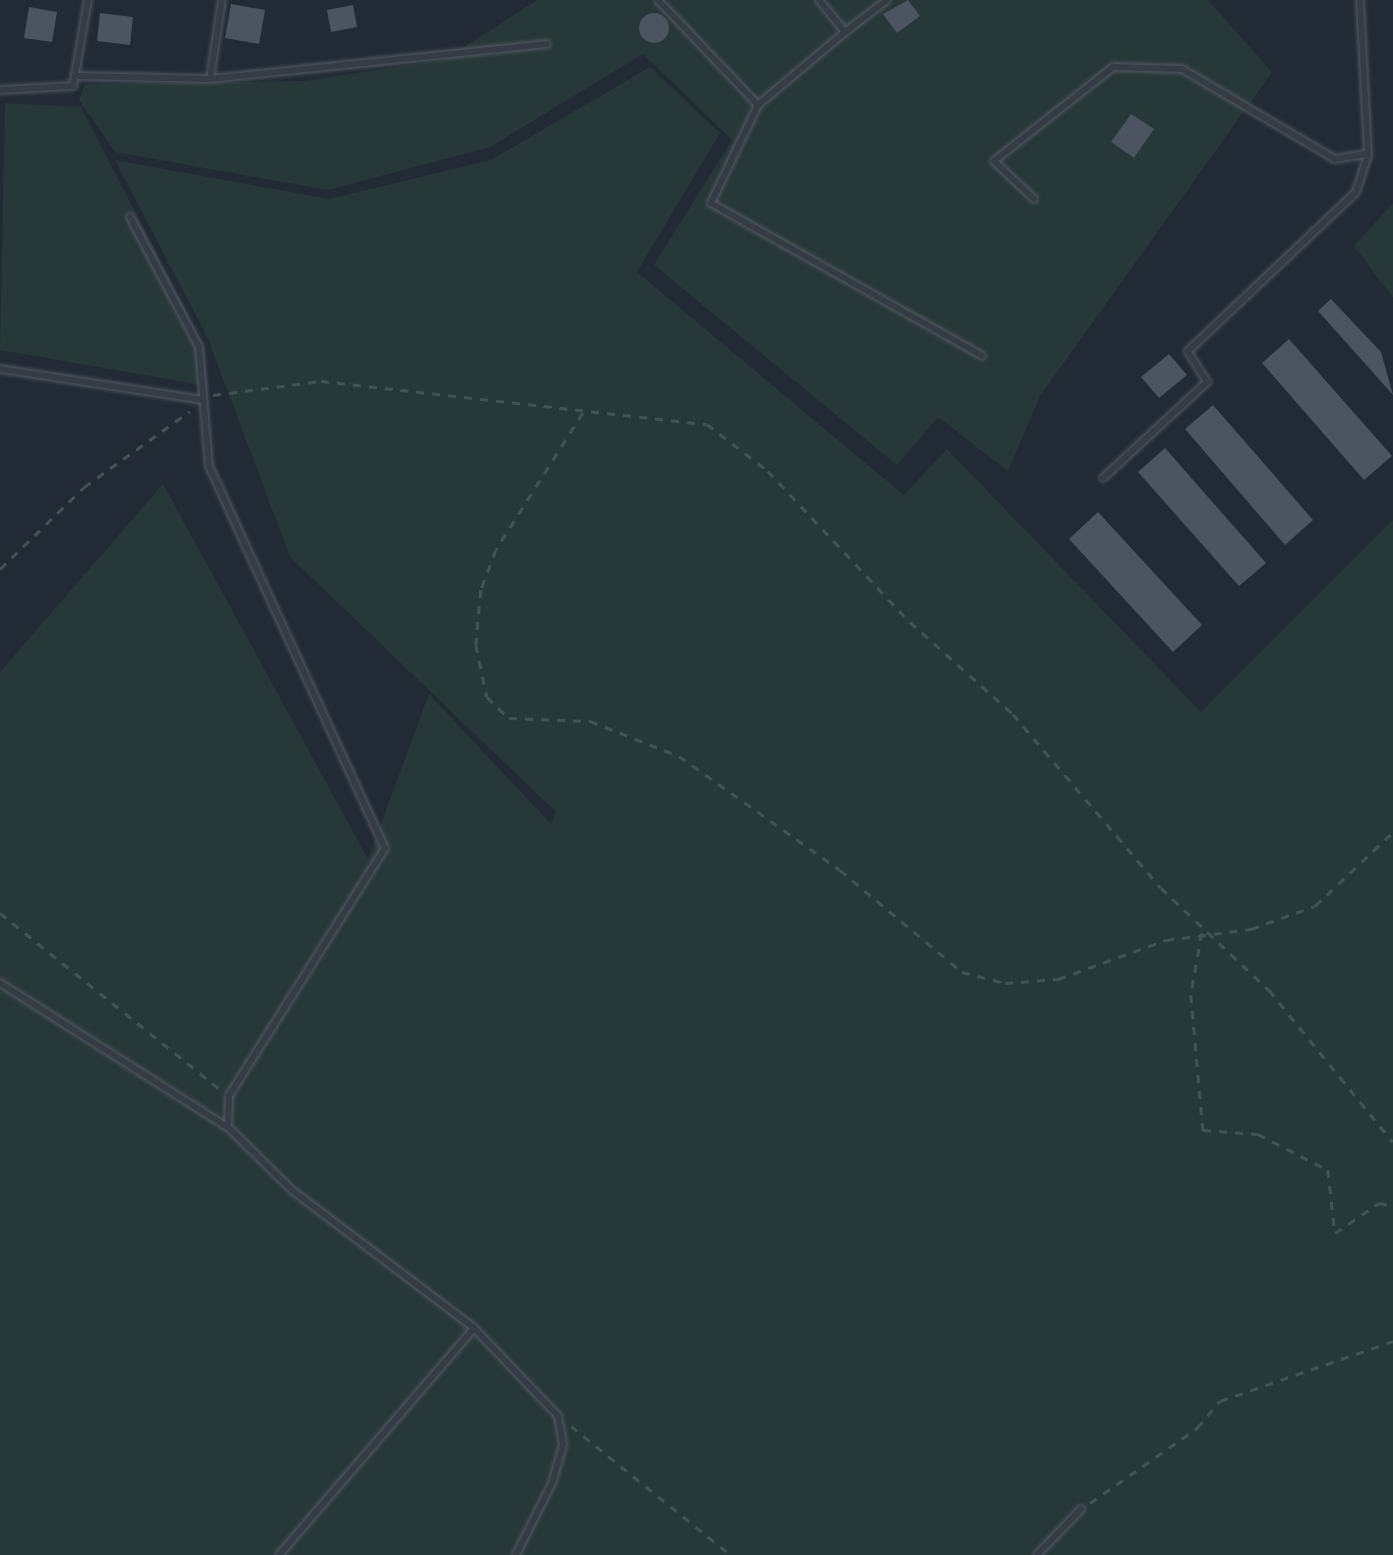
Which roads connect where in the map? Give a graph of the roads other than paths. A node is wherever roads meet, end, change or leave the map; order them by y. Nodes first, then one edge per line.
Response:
1 (88, 0) edge
2 (222, 0) edge
3 (658, 0) edge
4 (819, 0) edge
5 (887, 0) edge
6 (1360, 0) edge
7 (845, 32) junction
8 (548, 44) dead end
9 (79, 76) junction
10 (210, 79) junction
11 (0, 90) edge
12 (758, 105) junction
13 (1368, 154) junction
14 (1034, 199) dead end
15 (130, 217) dead end
16 (982, 356) dead end
17 (0, 369) edge
18 (202, 400) junction
19 (1103, 478) dead end
20 (0, 984) edge
21 (228, 1127) junction
22 (474, 1328) junction
23 (1081, 1510) road end
24 (278, 1555) edge
25 (516, 1555) edge
26 (1037, 1555) edge

1 - 9 lane
2 - 10 lane
3 - 12 lane
4 - 7 lane
5 - 7 lane
6 - 13 lane
7 - 12 lane
8 - 10 lane
9 - 10 lane
9 - 11 lane
12 - 16 lane
13 - 14 lane
13 - 19 lane
15 - 18 lane
17 - 18 lane
18 - 21 lane
20 - 21 lane
21 - 22 lane
22 - 24 lane
22 - 25 lane
23 - 26 lane

